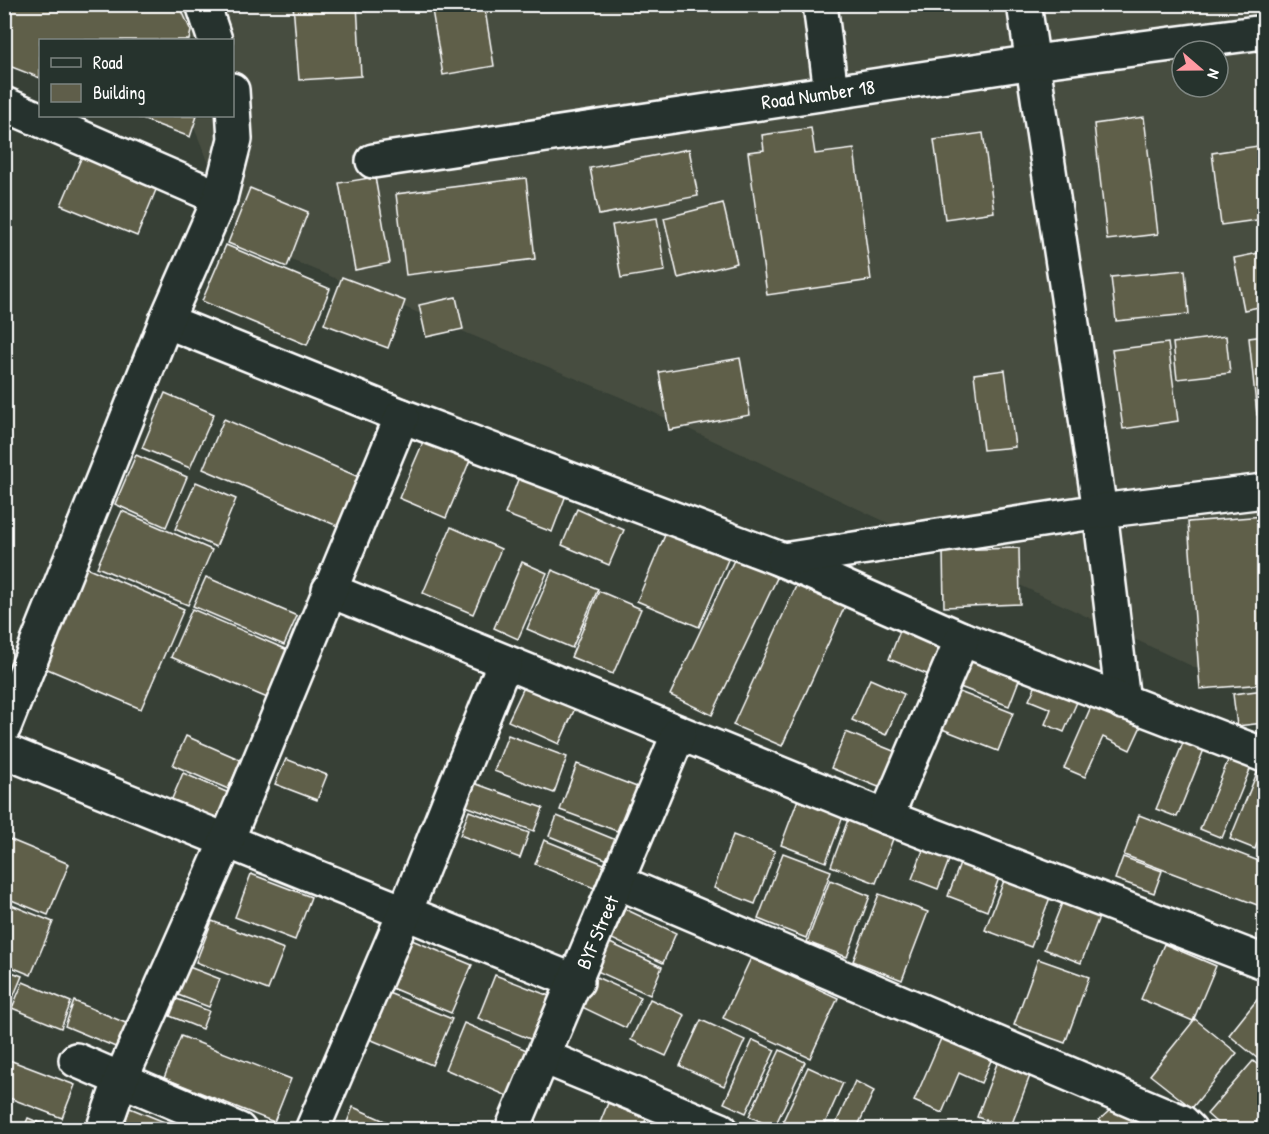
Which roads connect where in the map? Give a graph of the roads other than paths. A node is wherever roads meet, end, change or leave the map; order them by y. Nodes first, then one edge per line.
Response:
1 (203, 4) edge
2 (820, 4) edge
3 (1024, 4) edge
4 (1264, 32) edge
5 (215, 39) edge
6 (1034, 62) junction
7 (831, 92) junction
8 (4, 104) edge
9 (234, 117) edge
10 (373, 161) dead end
11 (220, 198) junction
12 (166, 321) junction
13 (402, 416) junction
14 (1264, 491) edge
15 (1100, 511) junction
16 (783, 560) junction
17 (329, 590) junction
18 (962, 639) junction
19 (505, 662) junction
20 (1123, 702) junction
21 (4, 727) edge
22 (679, 733) junction
23 (4, 751) edge
24 (1264, 755) edge
25 (886, 817) junction
26 (227, 840) junction
27 (618, 882) junction
28 (405, 912) junction
29 (1264, 962) edge
30 (577, 982) junction
31 (544, 1057) junction
32 (76, 1060) dead end
33 (122, 1079) junction
34 (103, 1130) edge
35 (239, 1130) edge
36 (312, 1130) edge
37 (512, 1130) edge
38 (721, 1130) edge
39 (1191, 1130) edge

1 - 5 street
2 - 7 street
3 - 6 street
4 - 6 street, Road Number 18
6 - 7 street, Road Number 18
6 - 15 street
7 - 10 street, Road Number 18
8 - 11 street
9 - 11 street
11 - 12 street
12 - 13 street
12 - 21 street
13 - 16 street
13 - 17 street
14 - 15 street
15 - 16 street
15 - 20 street
16 - 18 street
17 - 19 street
17 - 26 street
18 - 20 street
18 - 25 street
19 - 22 street
19 - 28 street
20 - 24 street
22 - 25 street
22 - 27 street, BYF Street
23 - 26 street
25 - 29 street
26 - 28 street
26 - 33 street
27 - 30 street, BYF Street
27 - 39 street
28 - 30 street
28 - 36 street
30 - 31 street, BYF Street
31 - 37 street, BYF Street
31 - 38 street
32 - 33 street
33 - 34 street
33 - 35 street

